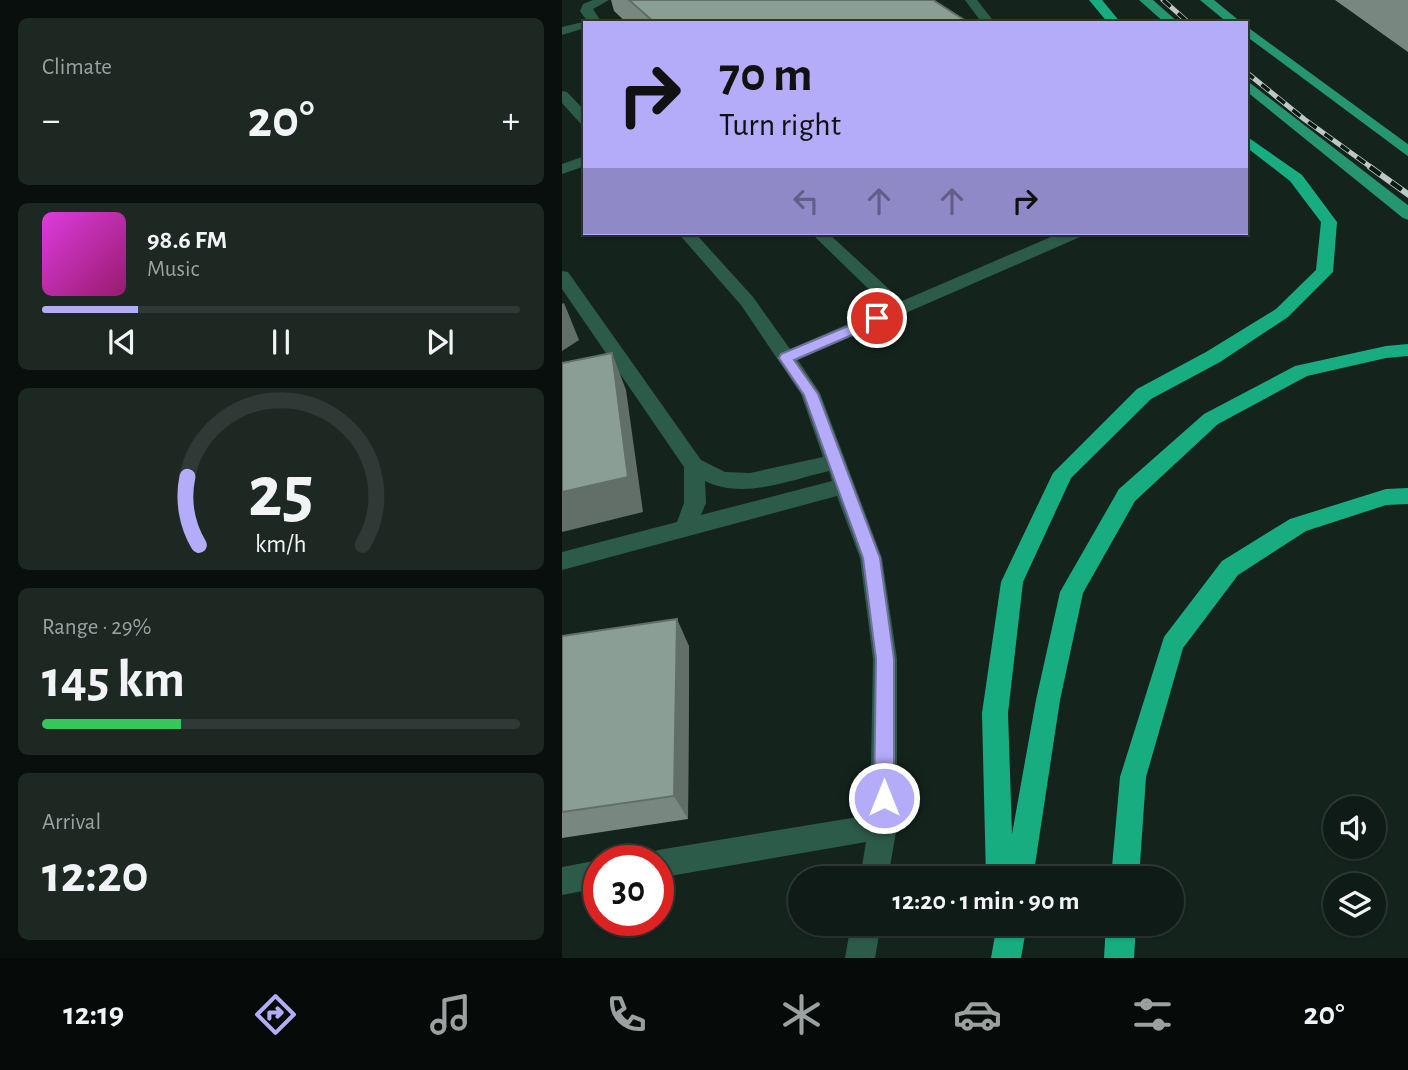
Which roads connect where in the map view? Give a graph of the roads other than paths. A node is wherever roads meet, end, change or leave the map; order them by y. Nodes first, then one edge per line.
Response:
1 (603, 0) edge
2 (971, 0) edge
3 (1095, 0) edge
4 (1145, 0) edge
5 (1206, 0) edge
6 (590, 21) edge
7 (987, 21) edge
8 (1113, 21) edge
9 (1171, 21) edge
10 (1233, 21) edge
11 (583, 25) edge
12 (562, 31) edge
13 (1248, 32) edge
14 (1248, 86) edge
15 (562, 95) edge
16 (583, 118) edge
17 (1248, 142) edge
18 (1408, 153) edge
19 (583, 162) edge
20 (562, 169) edge
21 (1408, 215) edge
22 (688, 235) edge
23 (821, 235) edge
24 (1069, 235) edge
25 (562, 276) edge
26 (900, 309) junction
27 (1408, 350) edge
28 (786, 358) junction
29 (836, 462) junction
30 (694, 466) junction
31 (845, 486) junction
32 (1408, 496) edge
33 (686, 528) junction
34 (562, 561) edge
35 (883, 826) junction
36 (674, 861) edge
37 (876, 866) edge
38 (1000, 866) edge
39 (1021, 866) edge
40 (1126, 866) edge
41 (583, 877) edge
42 (562, 880) edge
43 (864, 936) edge
44 (1002, 936) edge
45 (1009, 936) edge
46 (1120, 936) edge
47 (860, 958) edge
48 (1004, 958) edge
49 (1118, 958) edge

1 - 6 street
2 - 7 street
3 - 8 highway
4 - 9 main road
5 - 10 main road
11 - 12 street
13 - 18 main road
14 - 21 main road
15 - 16 street
17 - 38 highway
19 - 20 street
22 - 28 street
23 - 26 street
24 - 26 street
25 - 30 street
26 - 28 street
27 - 39 highway
28 - 29 street
29 - 30 street
29 - 31 street
30 - 33 street
31 - 33 street
31 - 35 street
32 - 40 highway
33 - 34 street
35 - 36 street
35 - 37 street
41 - 42 street
43 - 47 street
44 - 48 highway
45 - 48 highway
46 - 49 highway

